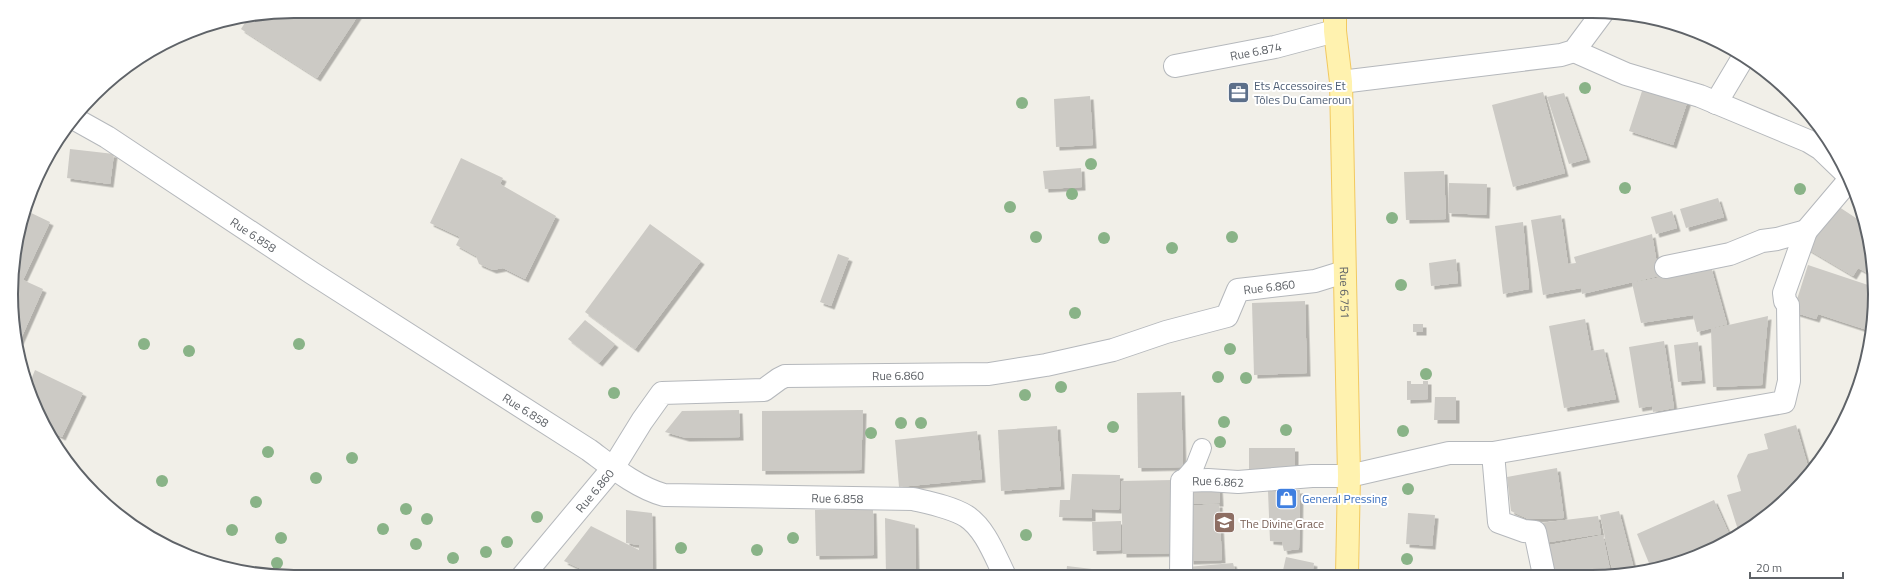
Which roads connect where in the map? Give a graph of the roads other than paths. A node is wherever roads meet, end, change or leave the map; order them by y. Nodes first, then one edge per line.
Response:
1 (1598, 18) edge
2 (1335, 21) edge
3 (1574, 51) junction
4 (1740, 62) edge
5 (1175, 66) dead end
6 (1341, 82) junction
7 (1716, 103) junction
8 (79, 121) edge
9 (1834, 162) edge
10 (1845, 184) edge
11 (1806, 231) junction
12 (1666, 267) dead end
13 (1344, 272) junction
14 (1202, 448) dead end
15 (1493, 453) junction
16 (613, 468) junction
17 (1349, 476) junction
18 (1182, 481) junction
19 (528, 570) edge
20 (1002, 570) edge
21 (1181, 570) edge
22 (1347, 570) edge
23 (1543, 570) edge

1 - 3 street
2 - 5 street, Rue 6.874
2 - 6 main road, Rue 6.751
3 - 6 street
3 - 7 street
4 - 7 street
6 - 13 main road, Rue 6.751
7 - 9 street
8 - 16 street, Rue 6.858
10 - 11 street
11 - 12 street
11 - 15 street, Rue 6.862
13 - 16 street, Rue 6.860
13 - 17 main road, Rue 6.751
14 - 18 lane
15 - 17 street, Rue 6.862
15 - 23 street
16 - 19 street, Rue 6.860
16 - 20 street, Rue 6.858
17 - 18 street, Rue 6.862
17 - 22 main road, Rue 6.751
18 - 21 street, Rue 6.862

